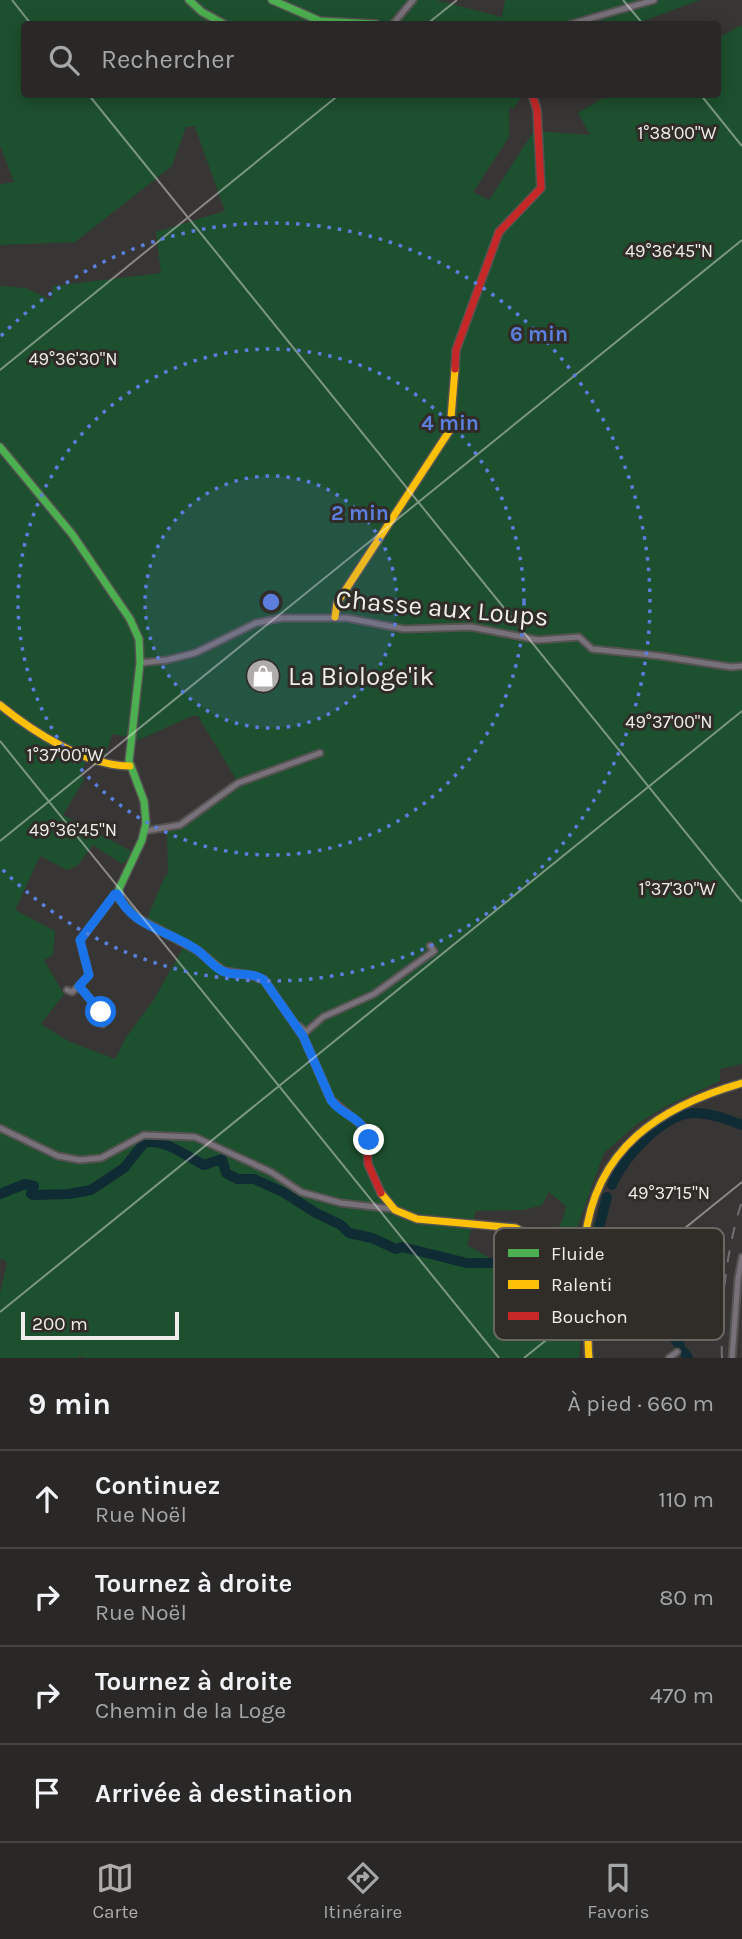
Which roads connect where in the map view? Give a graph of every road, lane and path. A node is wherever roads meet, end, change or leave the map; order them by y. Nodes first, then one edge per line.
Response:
1 (189, 0) edge
2 (272, 0) edge
3 (413, 0) edge
4 (654, 0) edge
5 (218, 21) edge
6 (320, 21) edge
7 (396, 21) edge
8 (585, 21) edge
9 (533, 98) edge
10 (0, 447) edge
11 (335, 617) junction
12 (141, 663) junction
13 (742, 666) edge
14 (0, 705) edge
15 (320, 753) dead end
16 (130, 766) junction
17 (145, 831) junction
18 (118, 894) junction
19 (430, 946) dead end
20 (79, 986) junction
21 (67, 990) dead end
22 (293, 1021) junction
23 (103, 1024) dead end
24 (742, 1083) edge
25 (0, 1128) edge
26 (393, 1209) junction
27 (516, 1228) edge
28 (588, 1228) edge
29 (742, 1257) edge
30 (589, 1340) edge
31 (677, 1352) dead end
32 (589, 1358) edge
33 (669, 1358) edge
34 (732, 1358) edge

1 - 5 street
2 - 6 street
3 - 7 street
4 - 8 street
9 - 11 street
10 - 12 street
11 - 12 street, Chasse aux Loups
11 - 13 street, Chasse aux Loups
12 - 16 street
14 - 16 street
15 - 17 street
16 - 17 street
17 - 18 street
18 - 20 street
18 - 22 street
19 - 22 street
20 - 21 street
20 - 23 street
22 - 26 street
24 - 28 street
25 - 26 street
26 - 27 street
29 - 34 street
30 - 32 street
31 - 33 street

